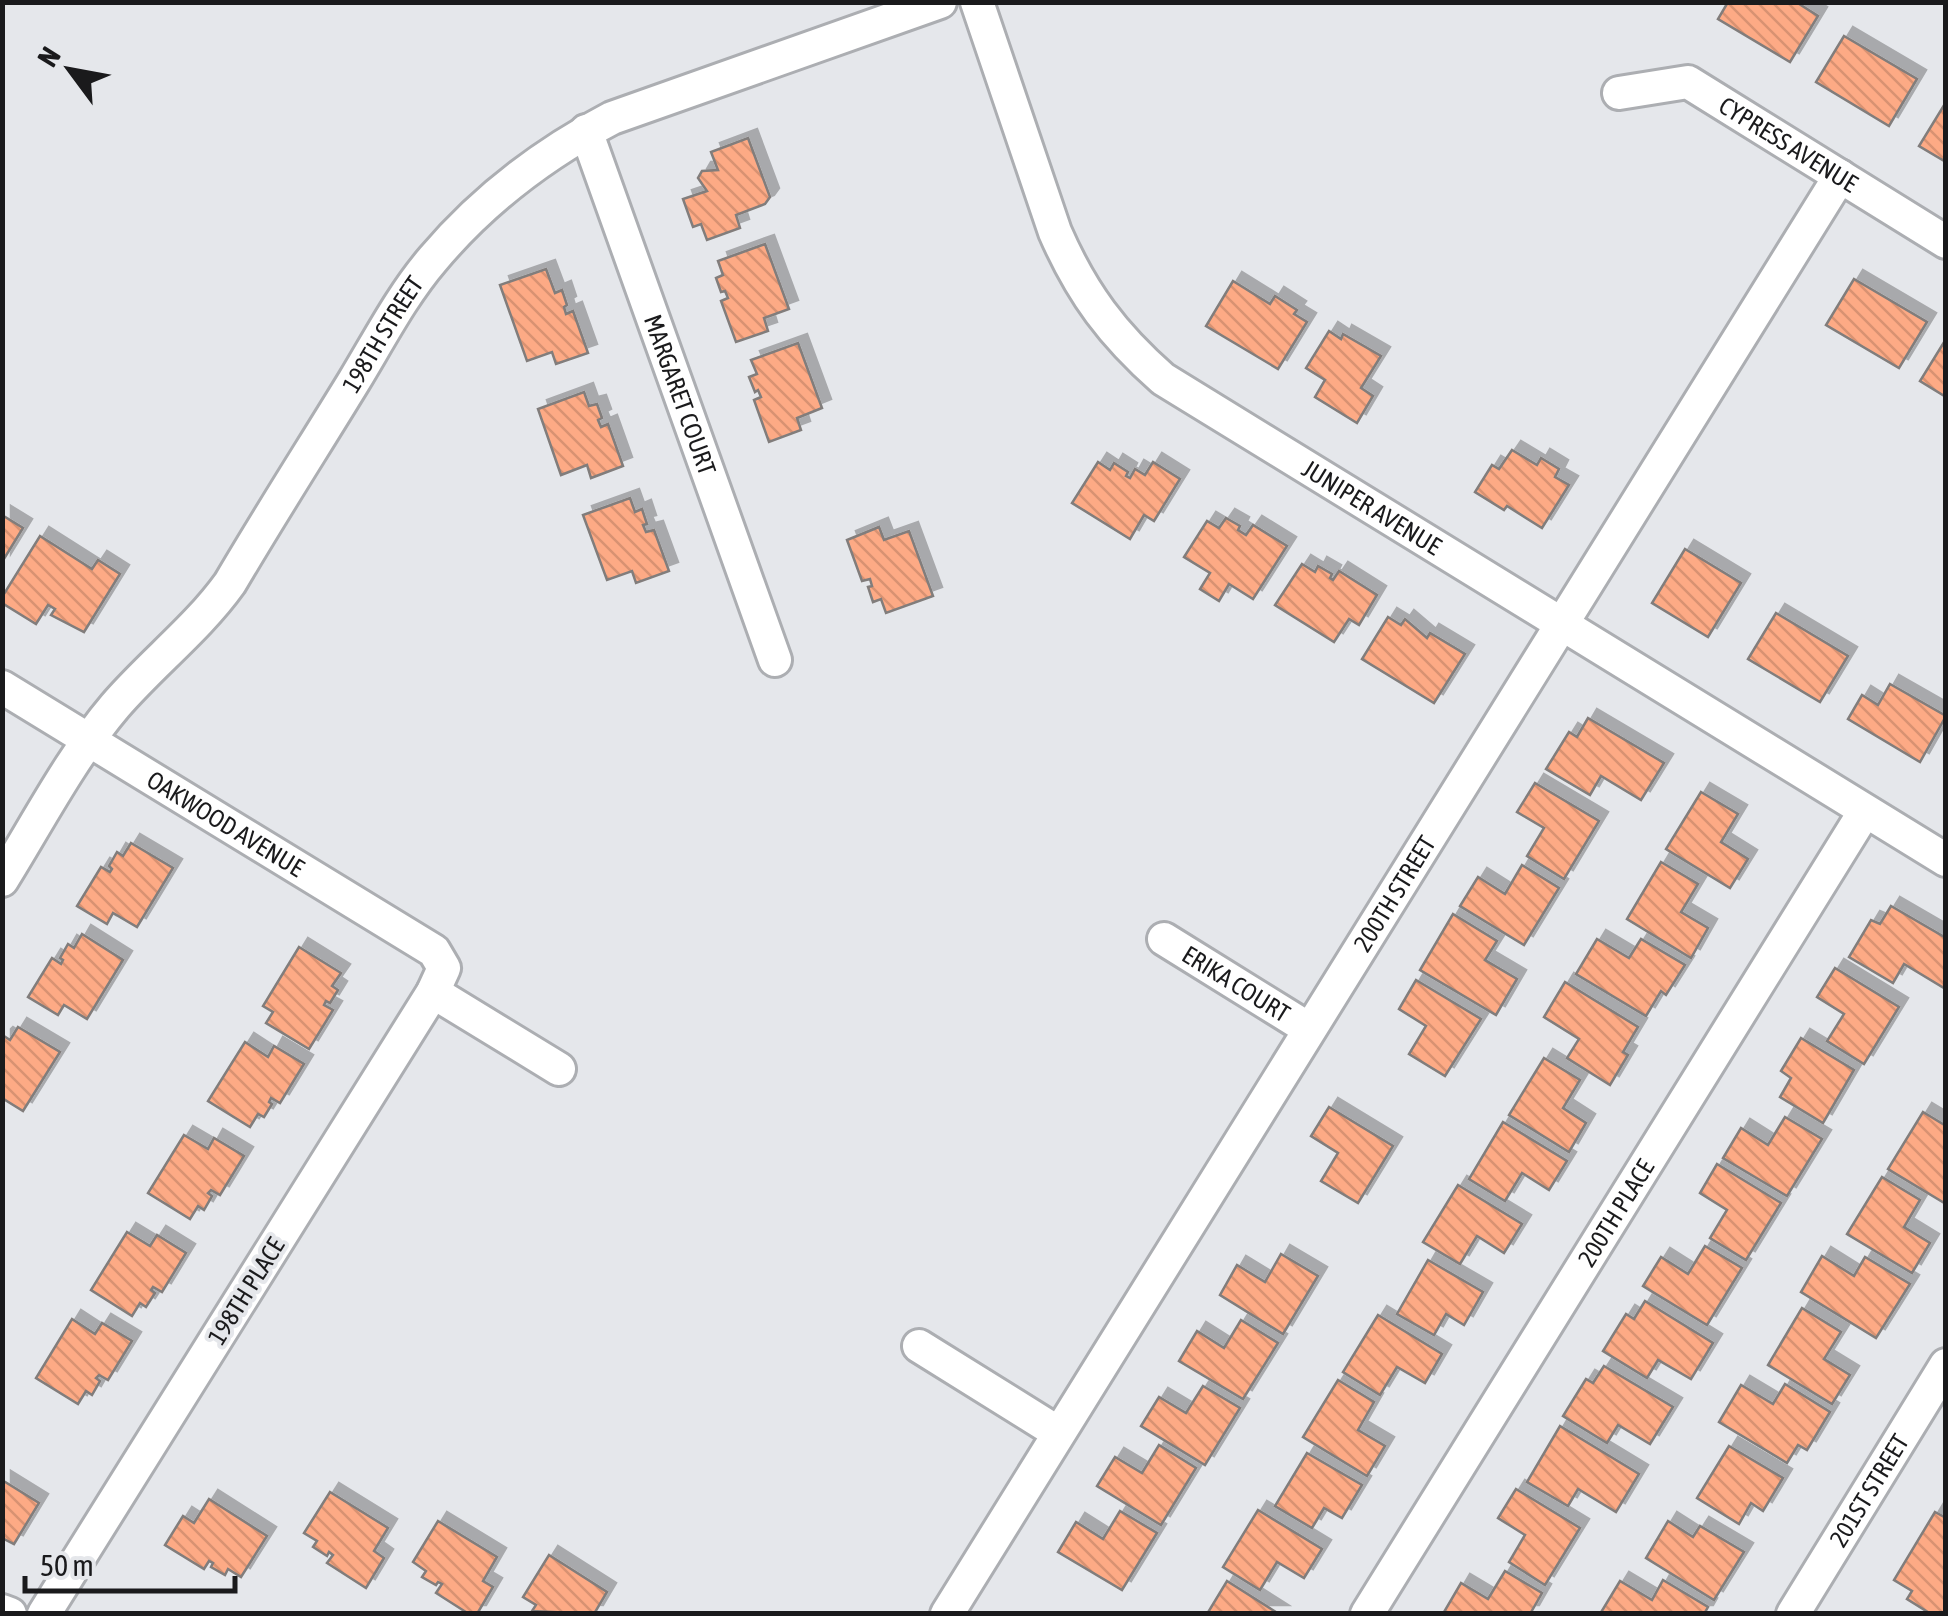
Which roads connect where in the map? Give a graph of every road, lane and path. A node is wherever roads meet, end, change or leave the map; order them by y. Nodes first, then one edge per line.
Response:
1 (940, 2) edge
2 (977, 2) edge
3 (1619, 93) dead end
4 (586, 132) junction
5 (1840, 176) junction
6 (1946, 242) edge
7 (1558, 625) junction
8 (776, 660) dead end
9 (2, 687) edge
10 (90, 740) junction
11 (1864, 810) junction
12 (1946, 860) edge
13 (2, 880) edge
14 (1164, 940) dead end
15 (439, 980) junction
16 (1309, 1029) junction
17 (559, 1069) dead end
18 (919, 1346) dead end
19 (1946, 1365) edge
20 (1057, 1432) junction
21 (2, 1611) edge
22 (1795, 1613) edge
23 (10, 1614) edge
24 (44, 1614) edge
25 (947, 1614) edge
26 (1367, 1614) edge

1 - 4 street, 198TH STREET
2 - 7 street, JUNIPER AVENUE
3 - 5 street, CYPRESS AVENUE
4 - 8 street, MARGARET COURT
4 - 10 street, 198TH STREET
5 - 6 street, CYPRESS AVENUE
5 - 7 street, 200TH STREET
7 - 11 street, JUNIPER AVENUE
7 - 16 street, 200TH STREET
9 - 10 street, OAKWOOD AVENUE
10 - 13 street, 198TH STREET
10 - 15 street, OAKWOOD AVENUE
11 - 12 street, JUNIPER AVENUE
11 - 26 street, 200TH PLACE
14 - 16 street, ERIKA COURT
15 - 17 street, OAKWOOD AVENUE
15 - 24 street, 198TH PLACE
16 - 20 street, 200TH STREET
18 - 20 street
19 - 22 street, 201ST STREET
20 - 25 street, 200TH STREET
21 - 23 street

